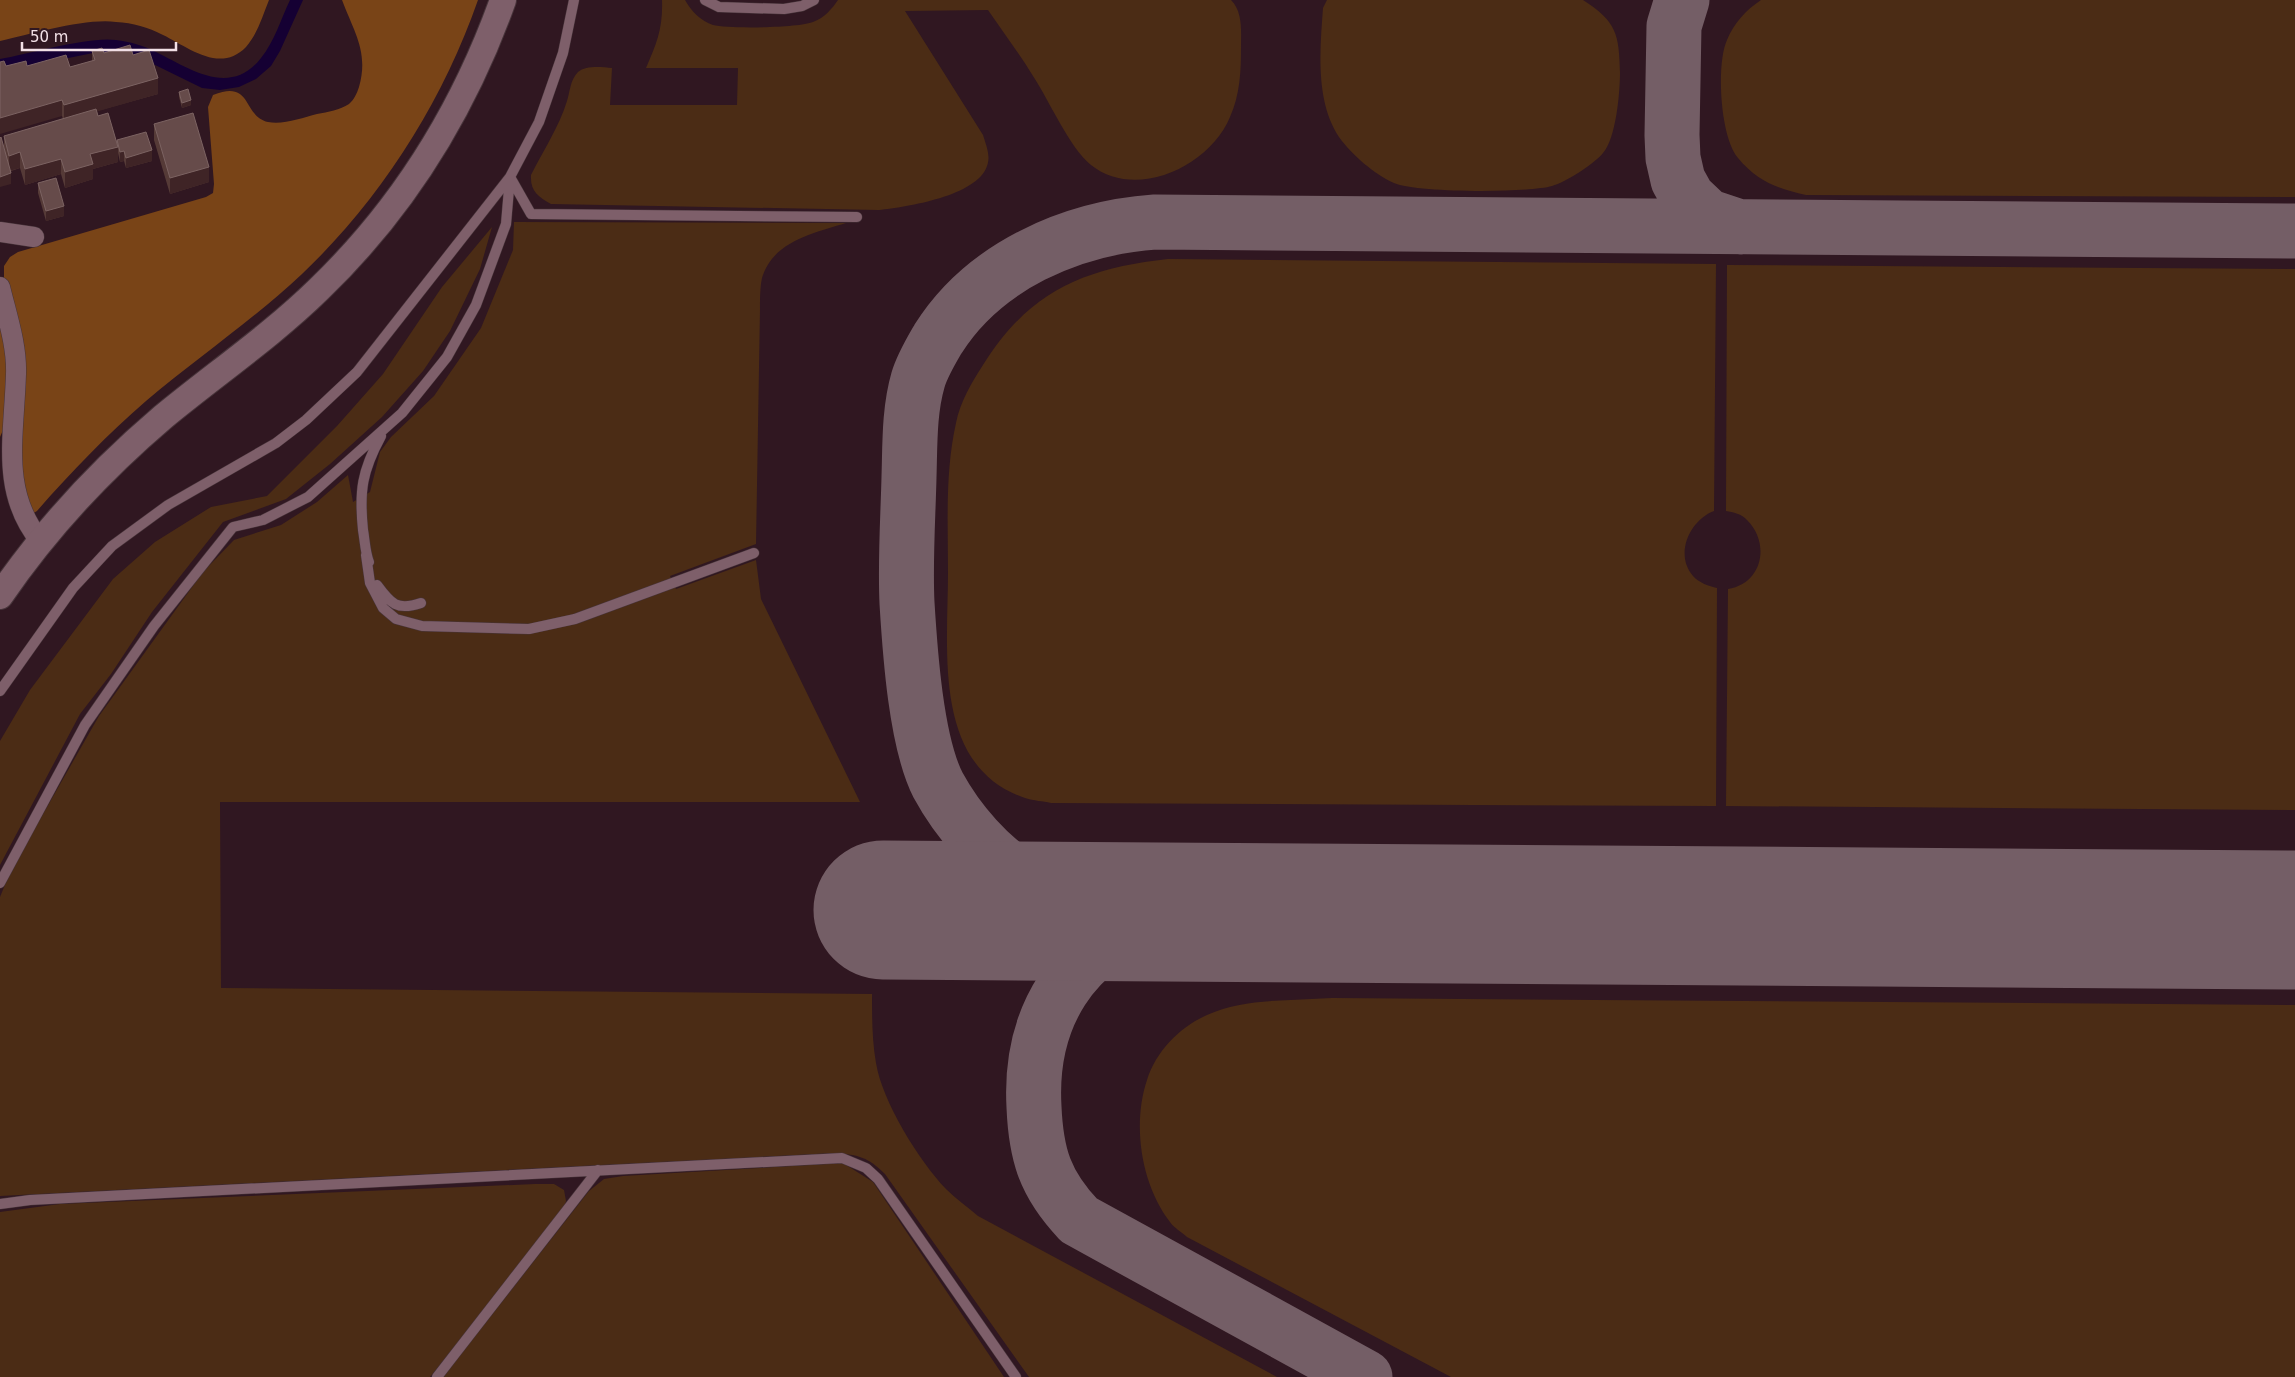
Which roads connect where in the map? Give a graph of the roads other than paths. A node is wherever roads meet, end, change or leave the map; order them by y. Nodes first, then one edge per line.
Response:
1 (503, 0) edge
2 (574, 0) edge
3 (705, 0) edge
4 (814, 0) edge
5 (510, 177) junction
6 (857, 217) dead end
7 (0, 232) edge
8 (34, 237) dead end
9 (0, 287) edge
10 (384, 428) junction
11 (41, 542) junction
12 (754, 552) dead end
13 (366, 555) junction
14 (0, 596) edge
15 (421, 603) dead end
16 (0, 691) edge
17 (0, 883) edge
18 (598, 1170) junction
19 (0, 1204) edge
20 (437, 1377) edge
21 (1016, 1377) edge

1 - 11 street
2 - 5 lane
3 - 4 lane
5 - 6 lane
5 - 10 lane
5 - 16 lane
7 - 8 street
9 - 11 street
10 - 13 lane
10 - 17 lane
11 - 14 street
12 - 13 lane
13 - 15 lane
18 - 19 lane
18 - 20 lane
18 - 21 lane

